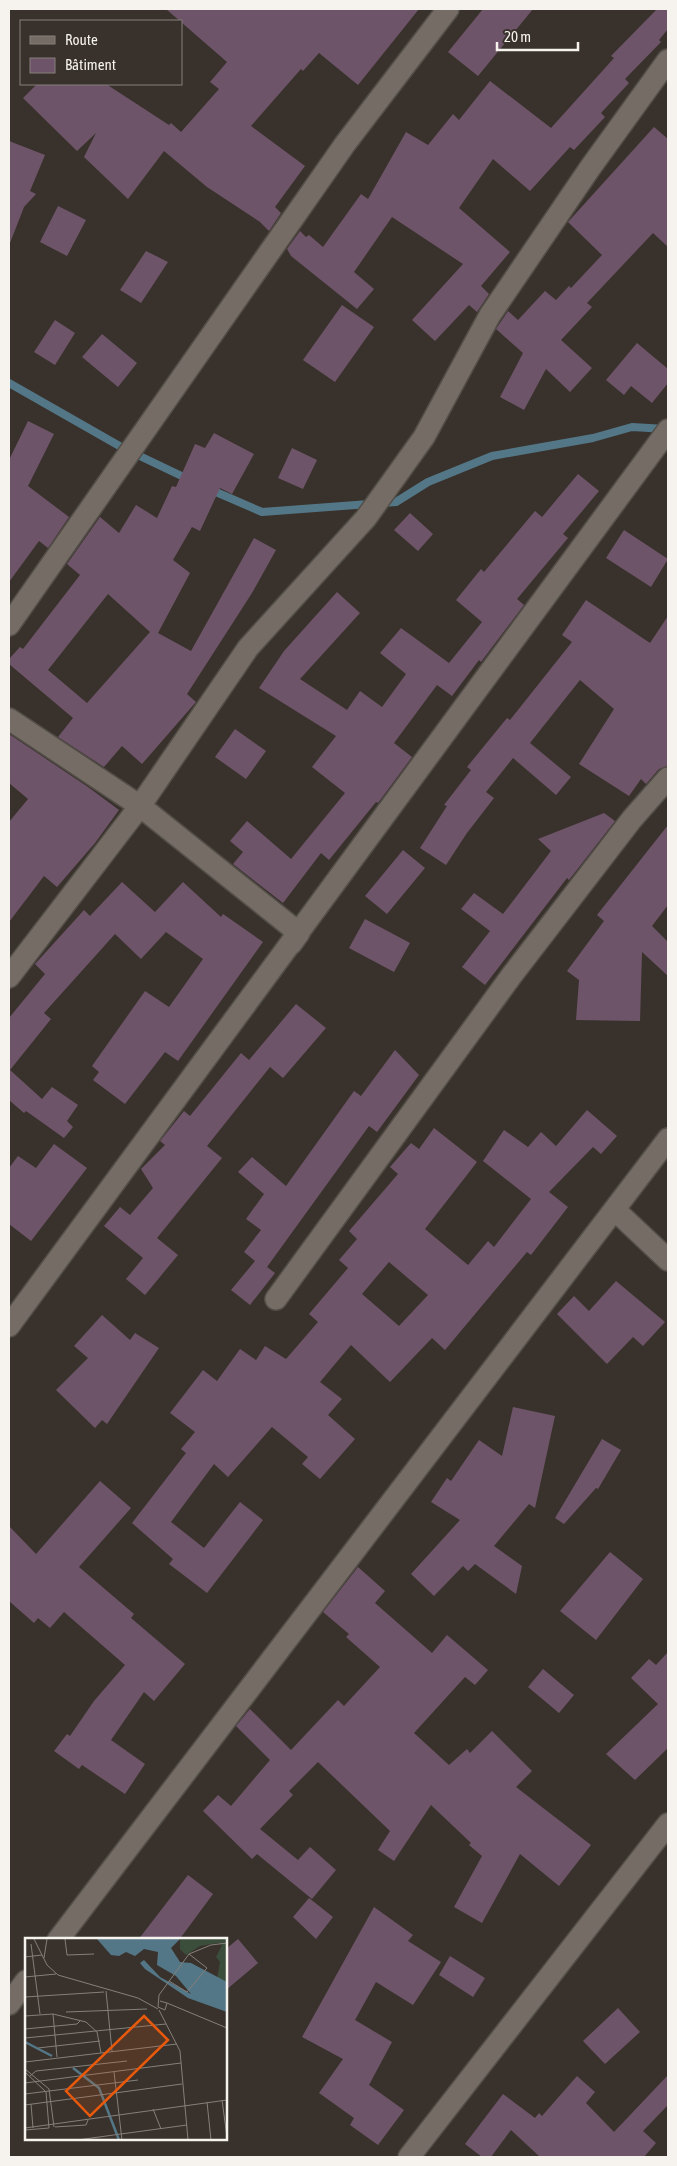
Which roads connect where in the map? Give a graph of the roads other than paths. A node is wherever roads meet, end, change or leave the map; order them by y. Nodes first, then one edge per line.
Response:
1 (448, 9) edge
2 (668, 60) edge
3 (663, 437) edge
4 (9, 625) edge
5 (9, 719) edge
6 (668, 778) edge
7 (140, 806) junction
8 (296, 937) junction
9 (9, 977) edge
10 (668, 1139) edge
11 (615, 1210) junction
12 (668, 1260) edge
13 (276, 1299) dead end
14 (9, 1322) edge
15 (9, 1326) edge
16 (668, 1824) edge
17 (60, 1938) edge
18 (25, 1982) edge
19 (9, 2004) edge
20 (409, 2157) edge

1 - 4 street
2 - 7 street
3 - 8 street
5 - 7 street
6 - 13 street
7 - 8 street
7 - 9 street
8 - 14 street
8 - 15 street
10 - 11 street
11 - 12 street
11 - 17 street
16 - 20 street
18 - 19 street

